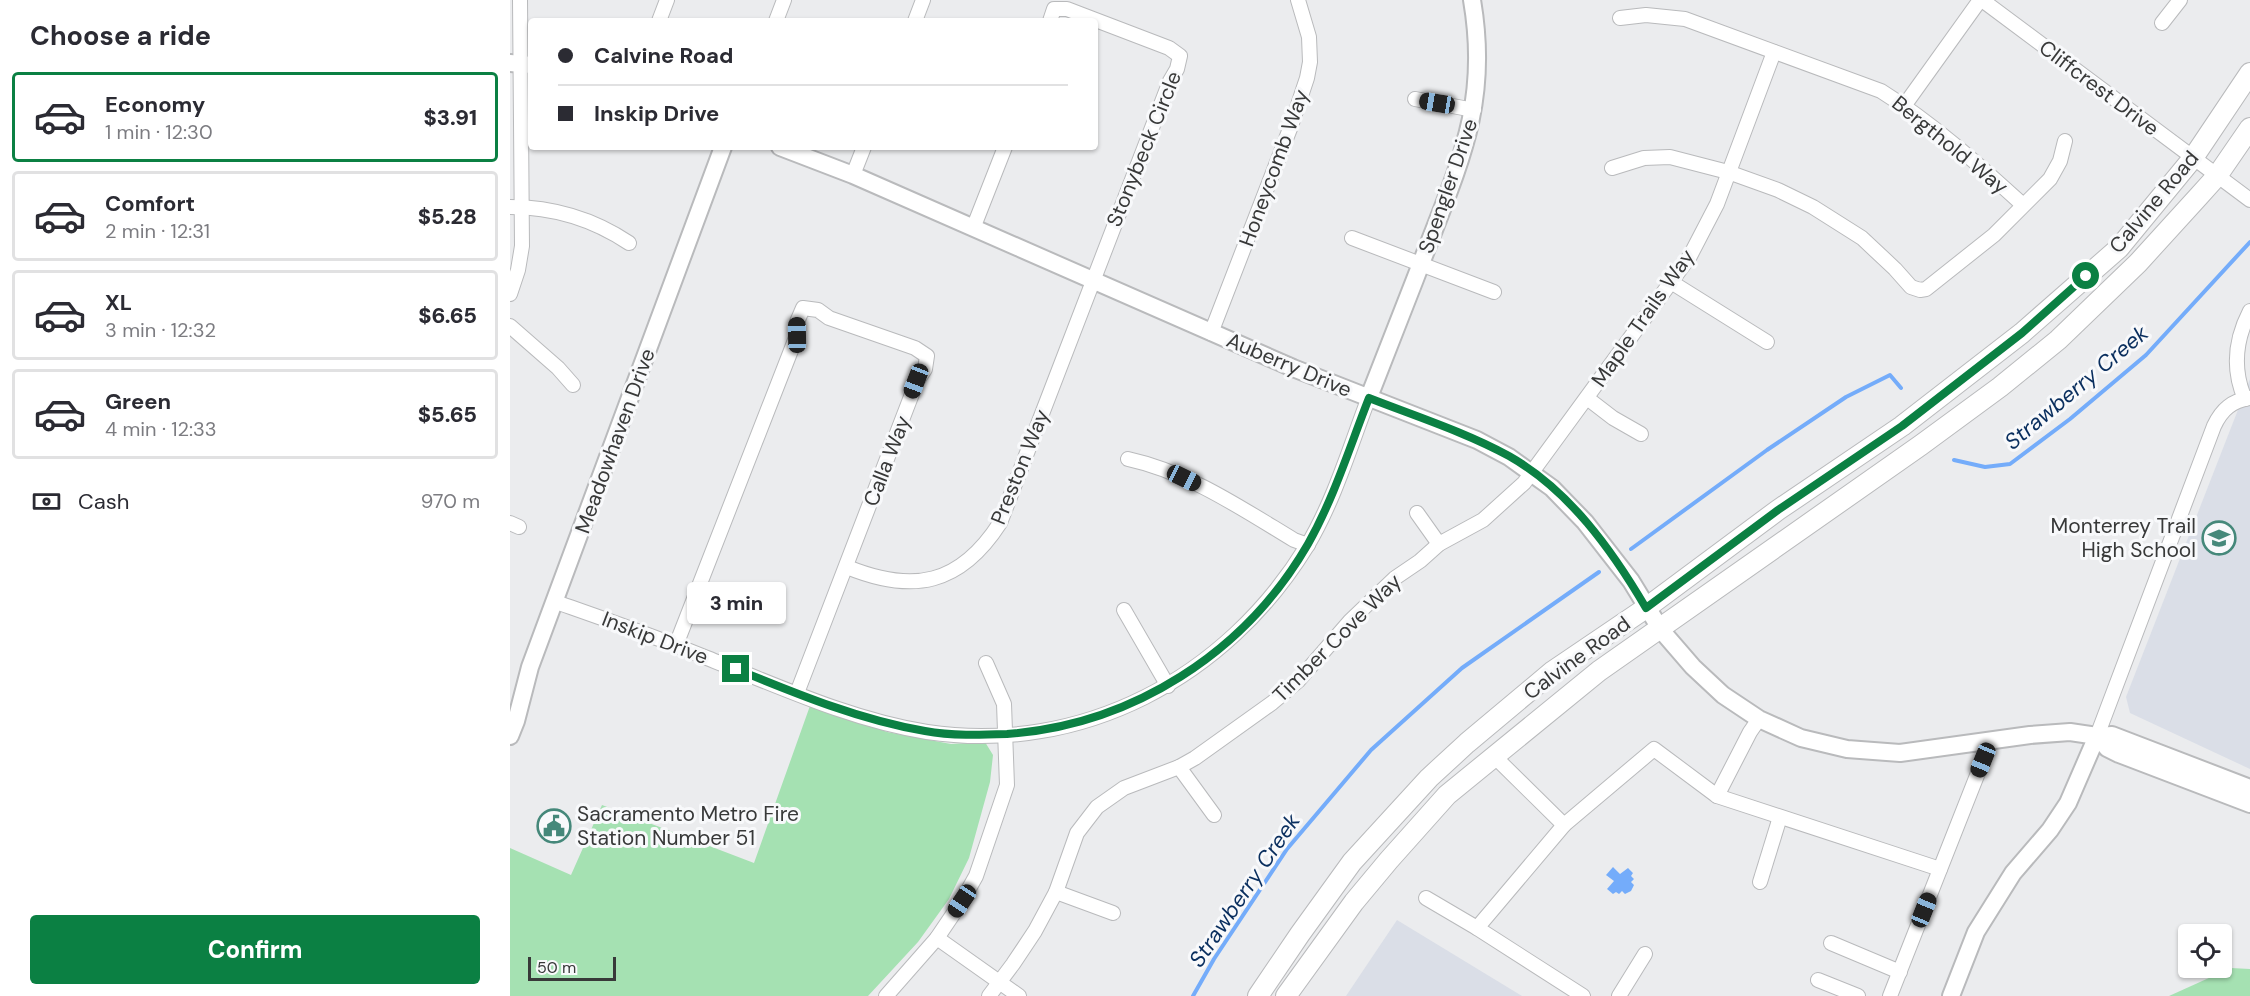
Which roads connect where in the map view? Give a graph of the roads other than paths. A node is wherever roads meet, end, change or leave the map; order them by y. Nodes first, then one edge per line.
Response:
1 (520, 0) edge
2 (667, 0) edge
3 (784, 0) edge
4 (923, 0) edge
5 (1298, 0) edge
6 (1472, 0) edge
7 (1981, 0) edge
8 (2180, 0) edge
9 (660, 18) edge
10 (777, 18) edge
11 (916, 18) edge
12 (1051, 18) edge
13 (1090, 18) edge
14 (1620, 18) dead end
15 (1098, 21) edge
16 (2162, 23) dead end
17 (1774, 52) junction
18 (520, 64) edge
19 (2250, 72) edge
20 (1415, 99) dead end
21 (1904, 106) junction
22 (1474, 110) junction
23 (2250, 128) edge
24 (2065, 141) dead end
25 (722, 150) edge
26 (788, 150) edge
27 (863, 150) edge
28 (1004, 150) edge
29 (2193, 158) junction
30 (1612, 168) dead end
31 (1728, 172) junction
32 (853, 175) junction
33 (2217, 176) junction
34 (2235, 190) junction
35 (2250, 200) edge
36 (2023, 205) junction
37 (2250, 206) edge
38 (516, 207) edge
39 (974, 226) junction
40 (1352, 238) dead end
41 (629, 243) dead end
42 (1421, 263) junction
43 (1093, 279) junction
44 (1671, 282) junction
45 (1494, 292) dead end
46 (510, 294) edge
47 (2250, 311) edge
48 (510, 326) edge
49 (1211, 333) junction
50 (1767, 342) dead end
51 (573, 385) dead end
52 (1369, 398) junction
53 (1587, 398) junction
54 (2247, 398) edge
55 (1641, 434) dead end
56 (1128, 459) dead end
57 (1533, 472) junction
58 (1417, 513) dead end
59 (1439, 543) junction
60 (1308, 545) junction
61 (846, 567) junction
62 (556, 602) junction
63 (1646, 608) junction
64 (1124, 610) dead end
65 (1660, 630) junction
66 (676, 645) junction
67 (986, 663) dead end
68 (1168, 686) junction
69 (797, 693) junction
70 (1759, 719) junction
71 (1005, 734) junction
72 (510, 736) edge
73 (2097, 736) junction
74 (1991, 740) junction
75 (1495, 757) junction
76 (1179, 767) junction
77 (2250, 788) edge
78 (1717, 796) junction
79 (2250, 804) edge
80 (1214, 815) dead end
81 (1780, 817) junction
82 (1564, 825) junction
83 (1940, 869) junction
84 (1760, 882) dead end
85 (1056, 892) junction
86 (1426, 898) dead end
87 (1113, 913) dead end
88 (1477, 928) junction
89 (937, 938) junction
90 (1831, 943) dead end
91 (1645, 954) dead end
92 (1900, 972) junction
93 (1818, 980) dead end
94 (1000, 982) junction
95 (886, 996) edge
96 (989, 996) edge
97 (1019, 996) edge
98 (1258, 996) edge
99 (1286, 996) edge
100 (1583, 996) edge
101 (1619, 996) edge
102 (1858, 996) edge
103 (1890, 996) edge
104 (1951, 996) edge

1 - 18 street
2 - 9 street
3 - 10 street
4 - 11 street
5 - 49 street, Honeycomb Way
6 - 22 street, Spengler Drive
7 - 21 street
7 - 29 street, Cliffcrest Drive
8 - 16 street
12 - 13 street, Stonybeck Circle
14 - 17 street, Bergthold Way
15 - 43 street, Stonybeck Circle
17 - 21 street, Bergthold Way
17 - 31 street, Maple Trails Way
18 - 38 street
19 - 29 main road, Calvine Road
20 - 22 street, Spengler Drive
21 - 36 street, Bergthold Way
22 - 42 street, Spengler Drive
23 - 33 main road, Calvine Road
24 - 36 street
25 - 62 street, Meadowhaven Drive
26 - 32 street, Auberry Drive
27 - 32 street
28 - 39 street
29 - 33 street, Cliffcrest Drive
29 - 63 main road, Calvine Road
30 - 31 street
31 - 36 street
31 - 44 street, Maple Trails Way
32 - 39 street, Auberry Drive
33 - 34 street, Cliffcrest Drive
33 - 65 main road, Calvine Road
34 - 35 street
34 - 37 street
38 - 41 street
38 - 46 street
39 - 43 street, Auberry Drive
40 - 42 street, Spengler Drive
42 - 45 street
42 - 52 street, Spengler Drive
43 - 49 street, Auberry Drive
43 - 61 street, Preston Way
44 - 50 street
44 - 53 street, Maple Trails Way
47 - 54 street
48 - 51 street
49 - 52 street, Auberry Drive
52 - 57 street, Auberry Drive
52 - 60 street, Inskip Drive
53 - 55 street
53 - 57 street, Maple Trails Way
54 - 73 street
56 - 60 street
57 - 59 street, Timber Cove Way
57 - 63 street, Auberry Drive
58 - 59 street
59 - 76 street, Timber Cove Way
60 - 68 street, Inskip Drive
61 - 66 street, Calla Way
61 - 69 street, Calla Way
62 - 66 street, Inskip Drive
62 - 72 street, Meadowhaven Drive
63 - 65 street, Auberry Drive
63 - 98 main road, Calvine Road
64 - 68 street
65 - 70 street, Auberry Drive
65 - 75 main road, Calvine Road
66 - 69 street, Inskip Drive
67 - 71 street
68 - 71 street, Inskip Drive
69 - 71 street, Inskip Drive
70 - 74 street, Auberry Drive
70 - 78 street
71 - 89 street
73 - 74 street, Auberry Drive
73 - 77 street, Auberry Drive
73 - 79 street
73 - 104 street
74 - 83 street
75 - 82 street
75 - 99 main road, Calvine Road
76 - 80 street
76 - 85 street, Timber Cove Way
78 - 81 street
78 - 82 street
81 - 83 street
81 - 84 street
82 - 88 street
83 - 92 street
85 - 87 street
85 - 94 street, Timber Cove Way
86 - 88 street
88 - 100 street
89 - 94 street
89 - 95 street
90 - 92 street
91 - 101 street
92 - 103 street
93 - 102 street
94 - 96 street, Timber Cove Way
94 - 97 street

